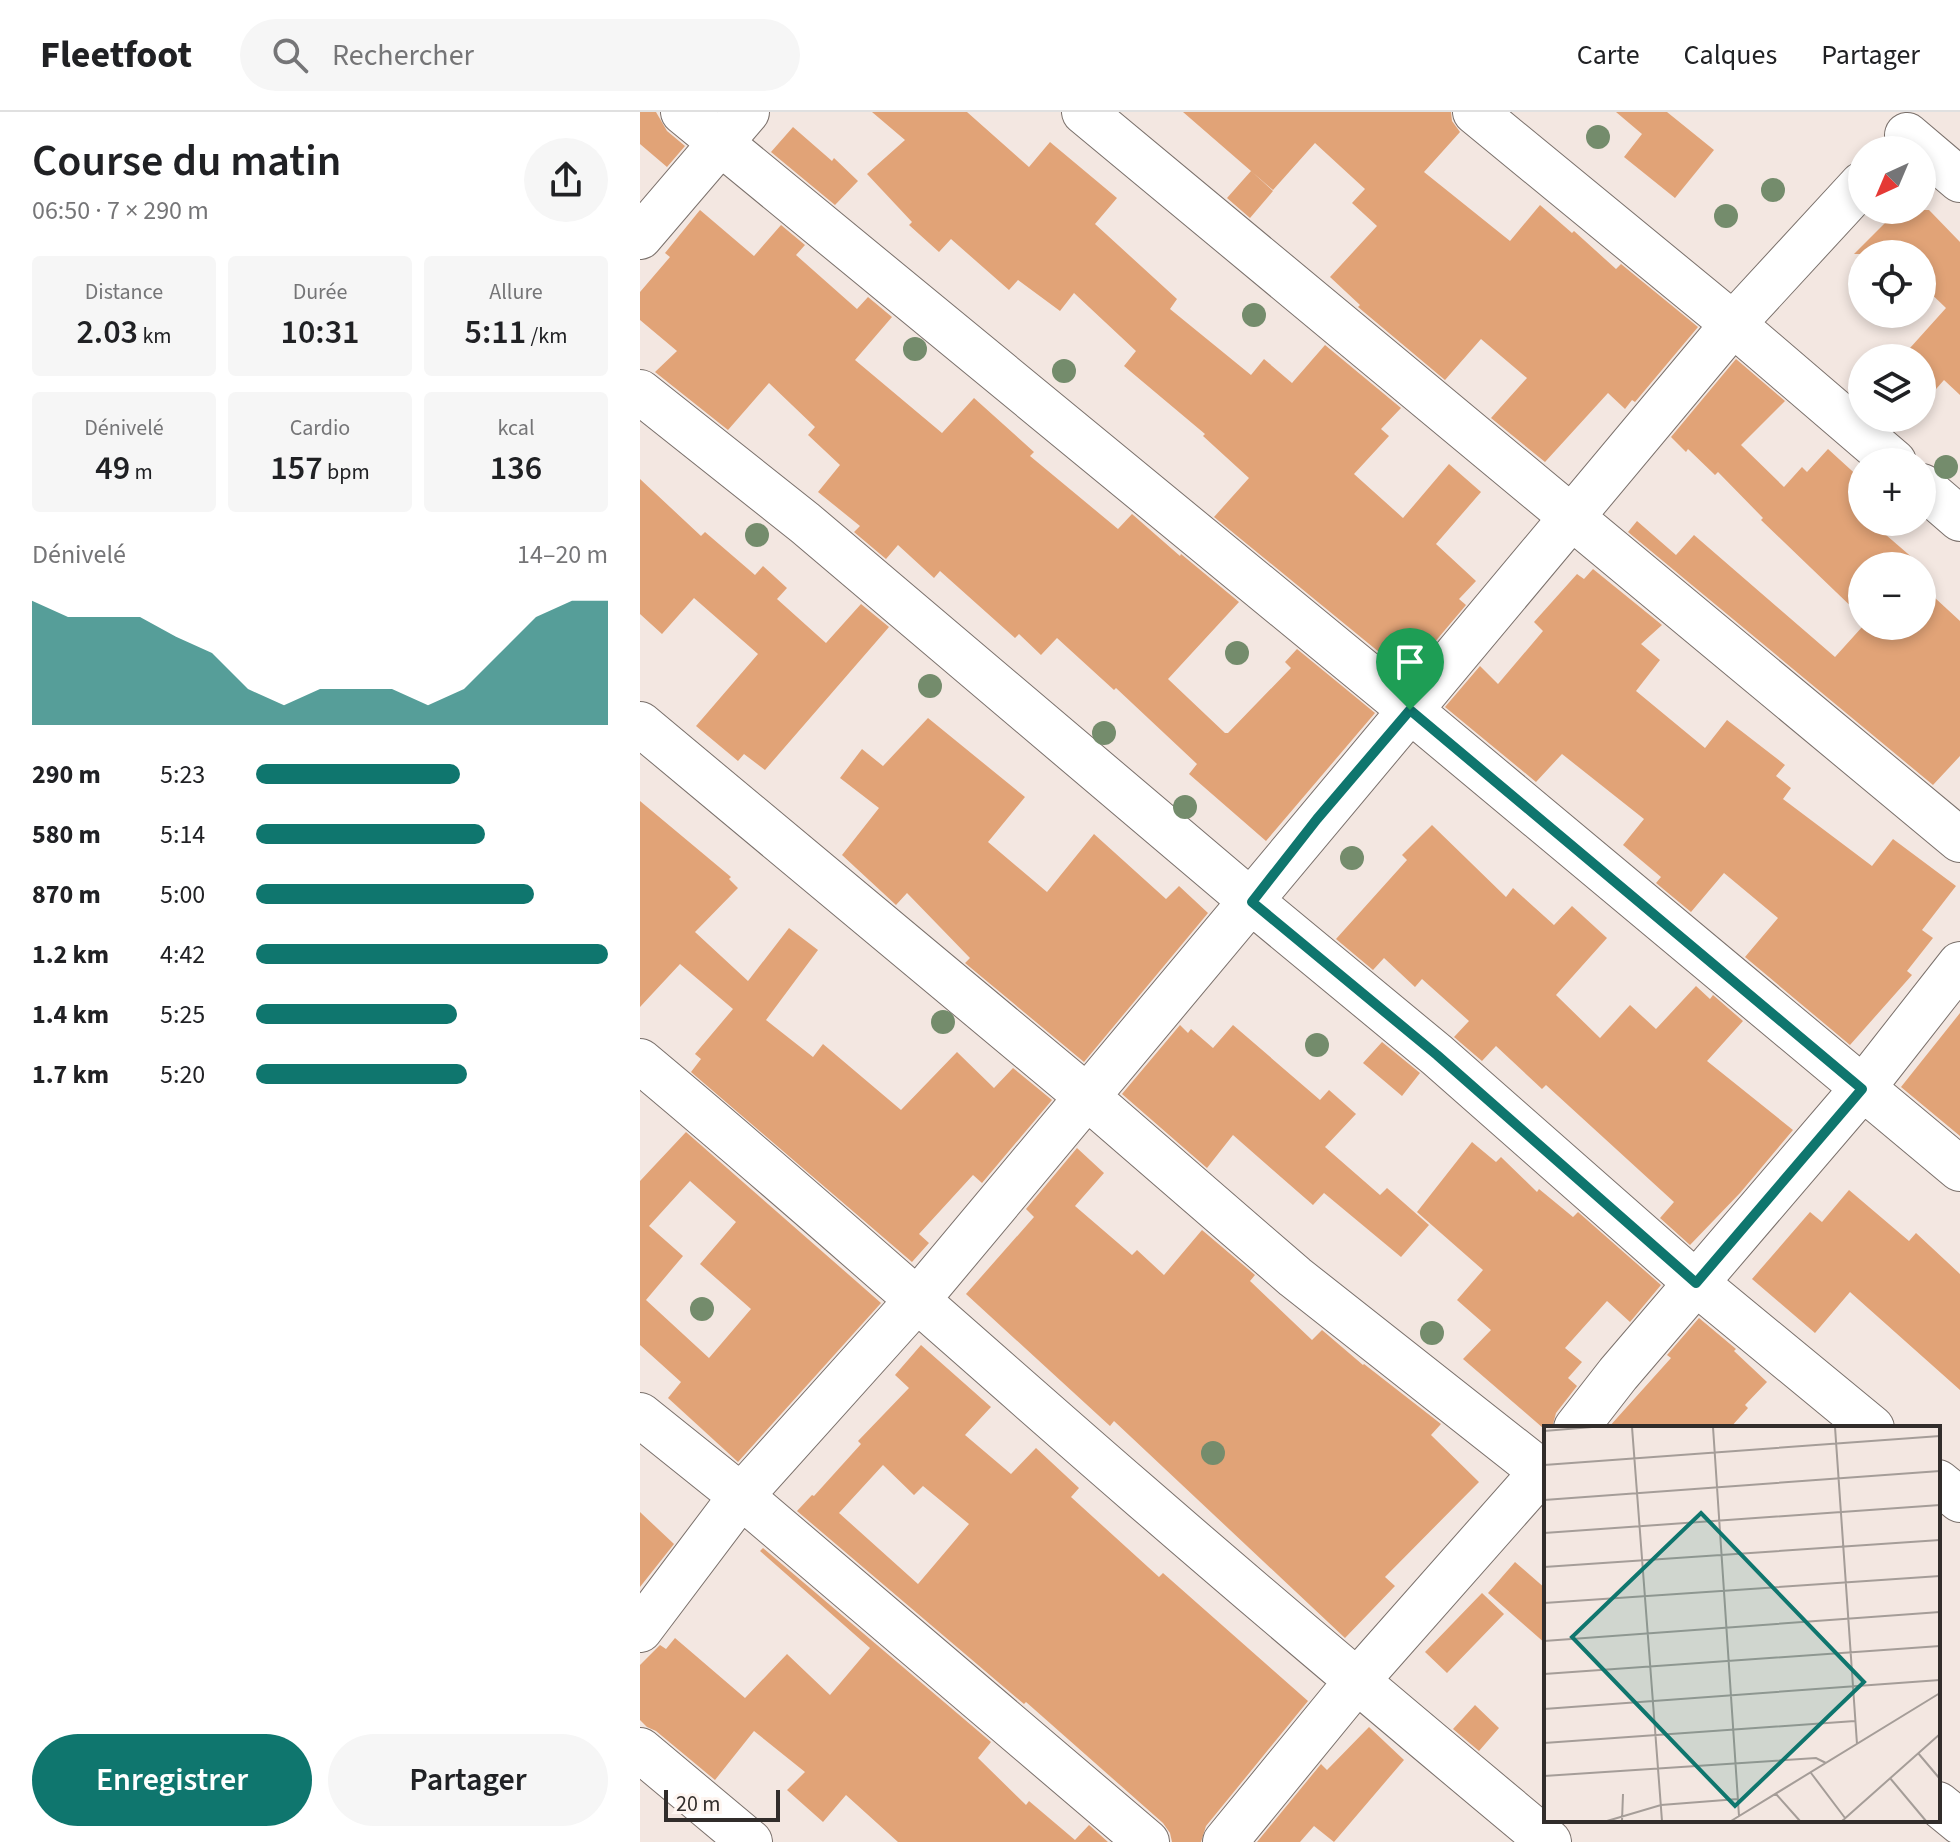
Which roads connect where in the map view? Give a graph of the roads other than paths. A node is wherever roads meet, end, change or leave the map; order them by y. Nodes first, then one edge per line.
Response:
1 (683, 112) edge
2 (1084, 112) edge
3 (1475, 112) edge
4 (733, 127) edge
5 (1909, 132) edge
6 (1960, 180) edge
7 (1848, 199) edge
8 (640, 237) edge
9 (1733, 324) junction
10 (640, 392) edge
11 (1878, 448) edge
12 (1936, 498) edge
13 (1573, 515) junction
14 (1960, 519) edge
15 (1410, 710) junction
16 (640, 724) edge
17 (1960, 840) edge
18 (1252, 902) junction
19 (1960, 964) edge
20 (640, 1061) edge
21 (1862, 1089) junction
22 (1086, 1096) junction
23 (1960, 1169) edge
24 (1696, 1283) junction
25 (918, 1299) junction
26 (640, 1415) edge
27 (1578, 1426) edge
28 (1870, 1426) edge
29 (1544, 1470) edge
30 (1544, 1472) edge
31 (1940, 1484) edge
32 (741, 1496) junction
33 (1960, 1500) edge
34 (640, 1630) edge
35 (1356, 1682) junction
36 (640, 1750) edge
37 (1940, 1806) edge
38 (1960, 1822) edge
39 (750, 1842) edge
40 (1147, 1842) edge
41 (1225, 1842) edge
42 (1549, 1842) edge

1 - 4 street
2 - 13 street
3 - 9 street
4 - 8 street
4 - 15 street
5 - 6 street
7 - 9 street
9 - 11 street
9 - 13 street
10 - 18 street
12 - 14 street
13 - 15 street
13 - 17 street
15 - 18 street
15 - 21 street
16 - 22 street
18 - 22 street
18 - 24 street
19 - 21 street
20 - 25 street
21 - 23 street
21 - 24 street
22 - 25 street
22 - 29 street
24 - 27 street
24 - 28 street
25 - 32 street
25 - 35 street
26 - 32 street
30 - 35 street
31 - 33 street
32 - 34 street
32 - 40 street
35 - 41 street
35 - 42 street
36 - 39 street
37 - 38 street

